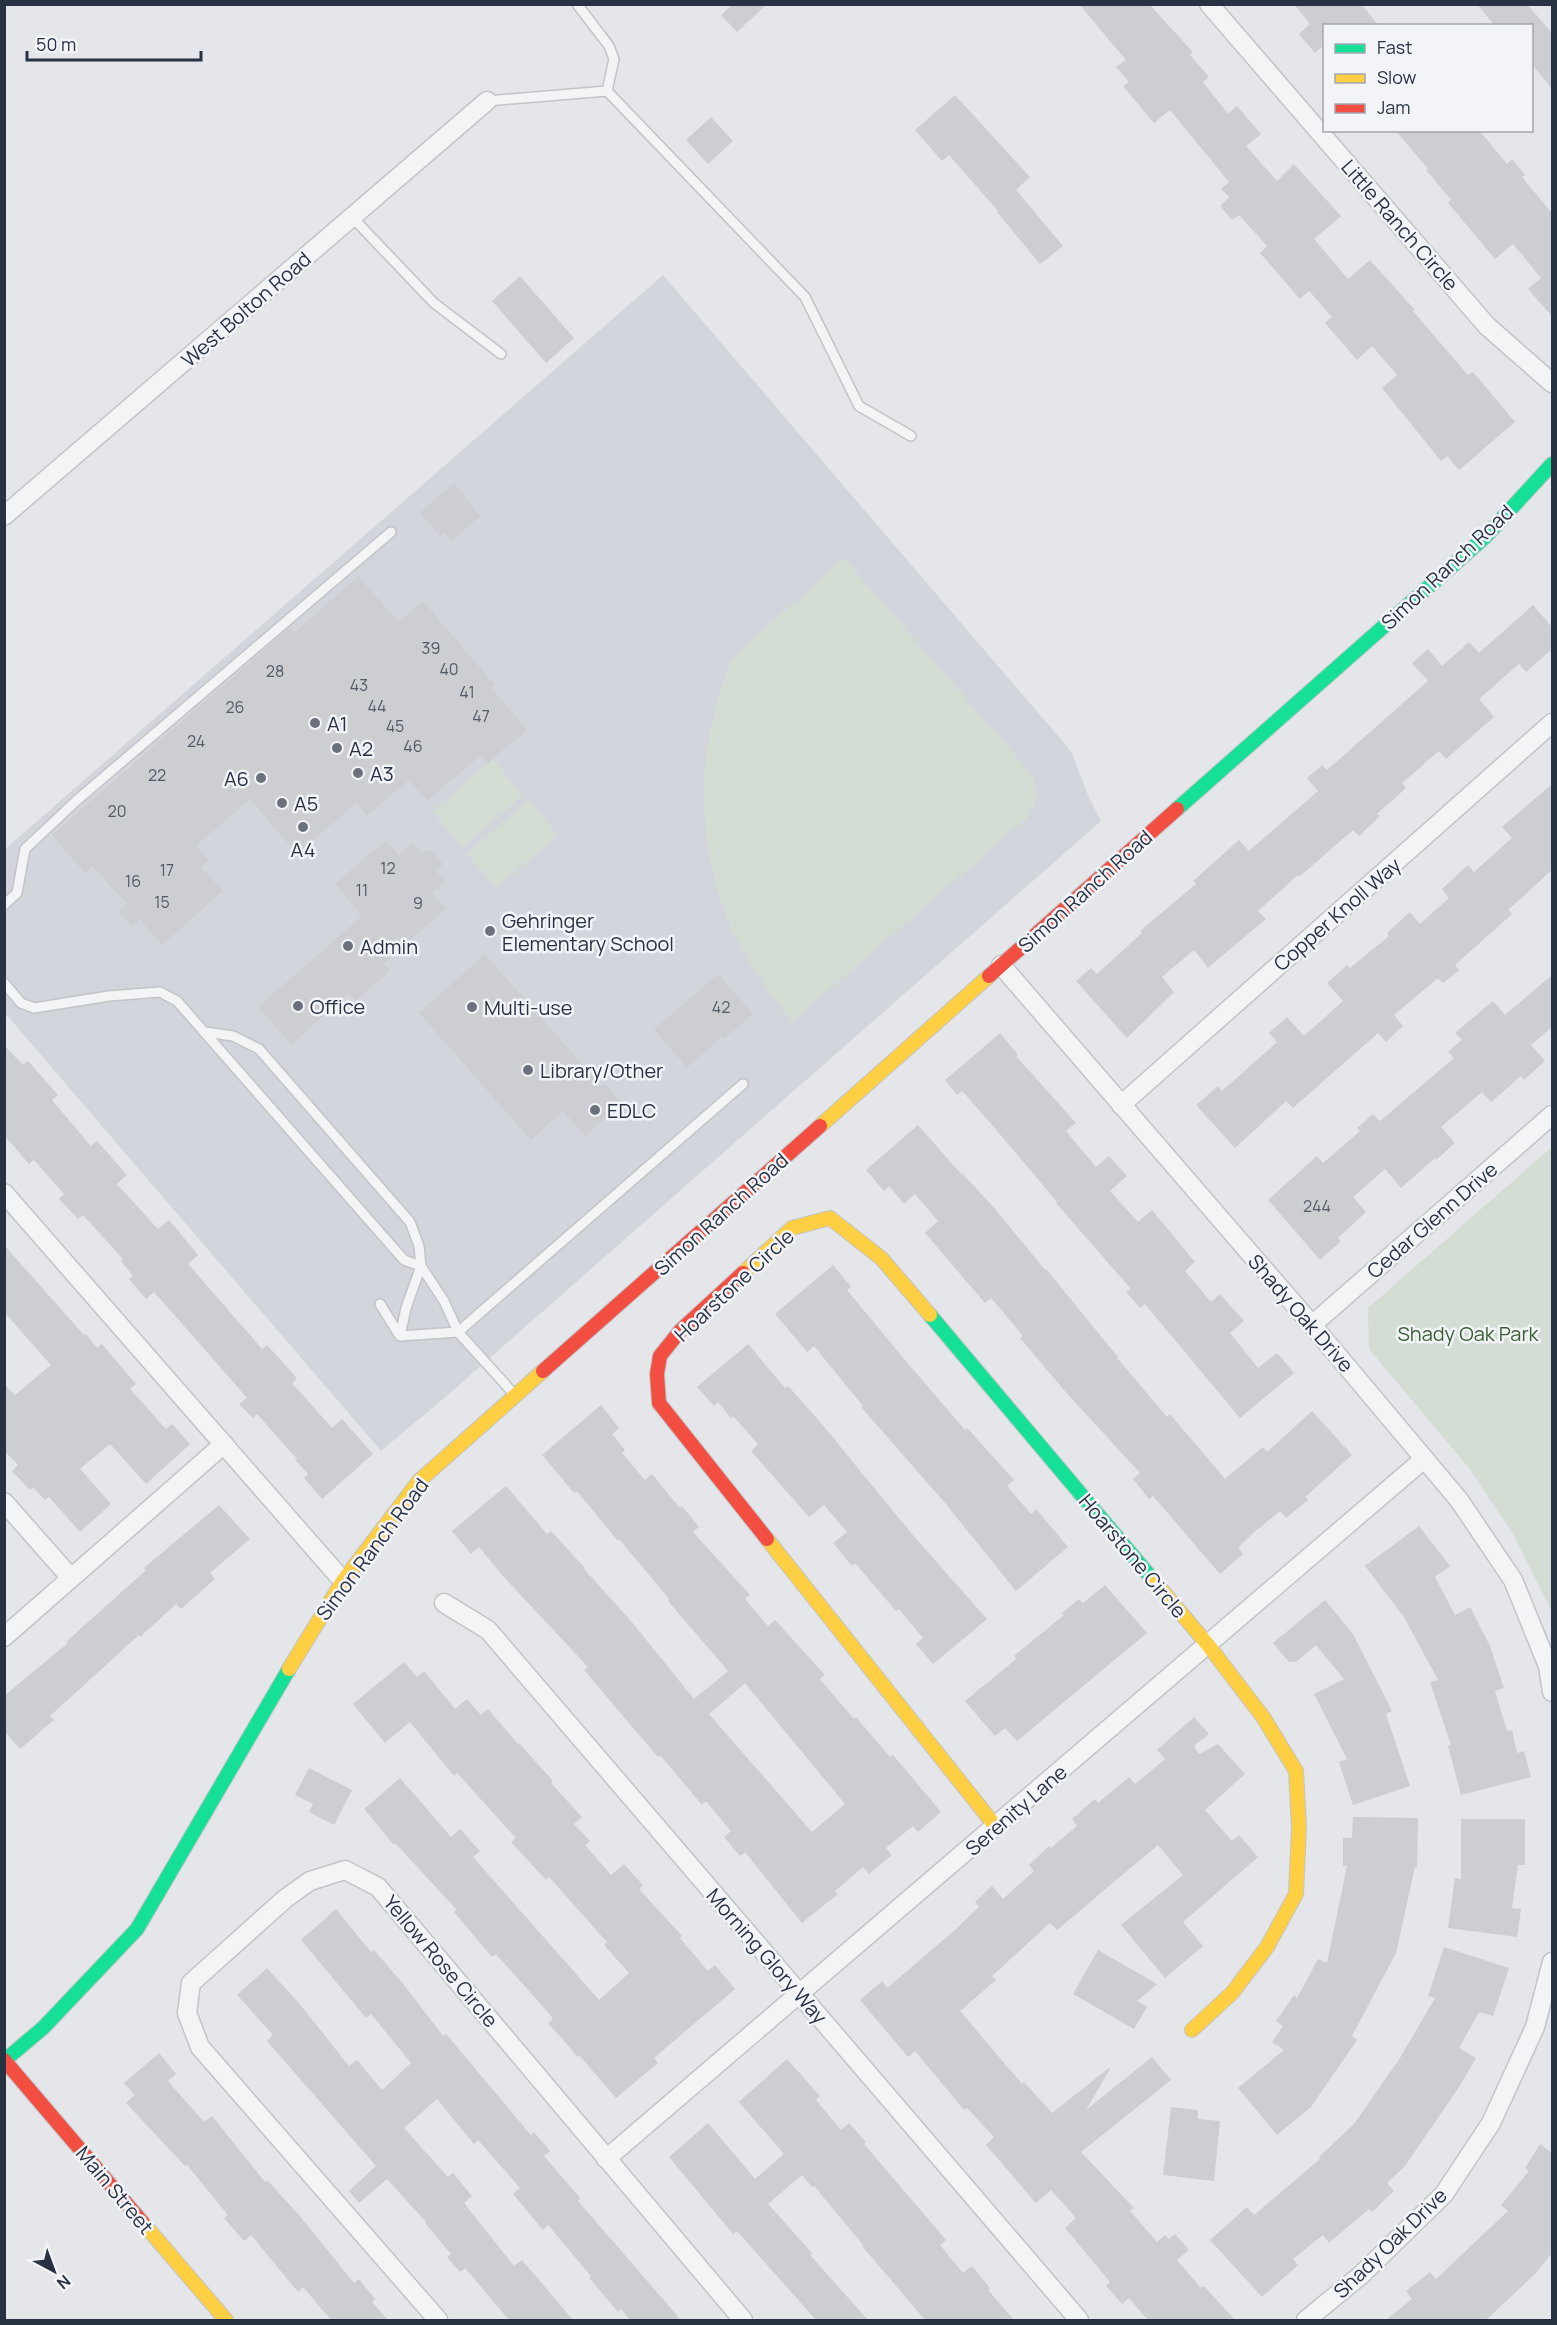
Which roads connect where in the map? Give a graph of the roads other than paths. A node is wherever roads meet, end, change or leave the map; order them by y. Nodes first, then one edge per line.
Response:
1 (577, 4) edge
2 (1209, 4) edge
3 (607, 91) junction
4 (487, 101) joint
5 (352, 217) junction
6 (501, 354) dead end
7 (1552, 383) edge
8 (911, 436) dead end
9 (1552, 464) edge
10 (4, 516) edge
11 (391, 532) dead end
12 (1552, 723) edge
13 (4, 905) edge
14 (1001, 965) junction
15 (4, 983) edge
16 (205, 1032) junction
17 (742, 1084) dead end
18 (1120, 1105) junction
19 (1552, 1115) edge
20 (4, 1193) edge
21 (421, 1266) junction
22 (380, 1304) dead end
23 (1312, 1325) junction
24 (458, 1332) junction
25 (400, 1336) junction
26 (515, 1396) junction
27 (224, 1444) junction
28 (1424, 1459) junction
29 (4, 1502) edge
30 (71, 1578) junction
31 (343, 1581) junction
32 (444, 1603) dead end
33 (4, 1637) edge
34 (1208, 1645) junction
35 (1550, 1666) edge
36 (1552, 1692) edge
37 (996, 1827) junction
38 (1552, 1962) edge
39 (800, 1995) junction
40 (1192, 2030) dead end
41 (5, 2060) edge
42 (606, 2159) junction
43 (218, 2318) edge
44 (438, 2320) edge
45 (743, 2320) edge
46 (1079, 2320) edge
47 (1306, 2320) edge

1 - 3 lane
2 - 7 street, Little Ranch Circle
3 - 4 lane
3 - 8 lane
4 - 5 street, West Bolton Road
5 - 6 lane
5 - 10 street, West Bolton Road
9 - 14 street, Simon Ranch Road
11 - 13 lane
12 - 18 street, Copper Knoll Way
14 - 18 street, Shady Oak Drive
14 - 26 street, Simon Ranch Road
15 - 16 lane
16 - 21 lane
16 - 21 lane
17 - 24 lane
18 - 23 street, Shady Oak Drive
19 - 23 street, Cedar Glenn Drive
20 - 27 street
21 - 24 lane
21 - 25 lane
22 - 25 lane
23 - 28 street, Shady Oak Drive
24 - 25 lane
24 - 26 lane
26 - 31 street, Simon Ranch Road
27 - 30 street
27 - 31 street
28 - 34 street, Serenity Lane
28 - 35 street, Shady Oak Drive
29 - 30 street
30 - 33 street
31 - 41 street, Simon Ranch Road
32 - 39 street, Morning Glory Way
34 - 37 street, Serenity Lane
34 - 37 street, Hoarstone Circle
34 - 40 street
35 - 36 street, Shady Oak Drive
37 - 39 street, Serenity Lane
38 - 47 street, Shady Oak Drive
39 - 42 street, Serenity Lane
39 - 46 street, Morning Glory Way
41 - 43 street, Main Street
42 - 44 street, Yellow Rose Circle
42 - 45 street, Yellow Rose Circle

